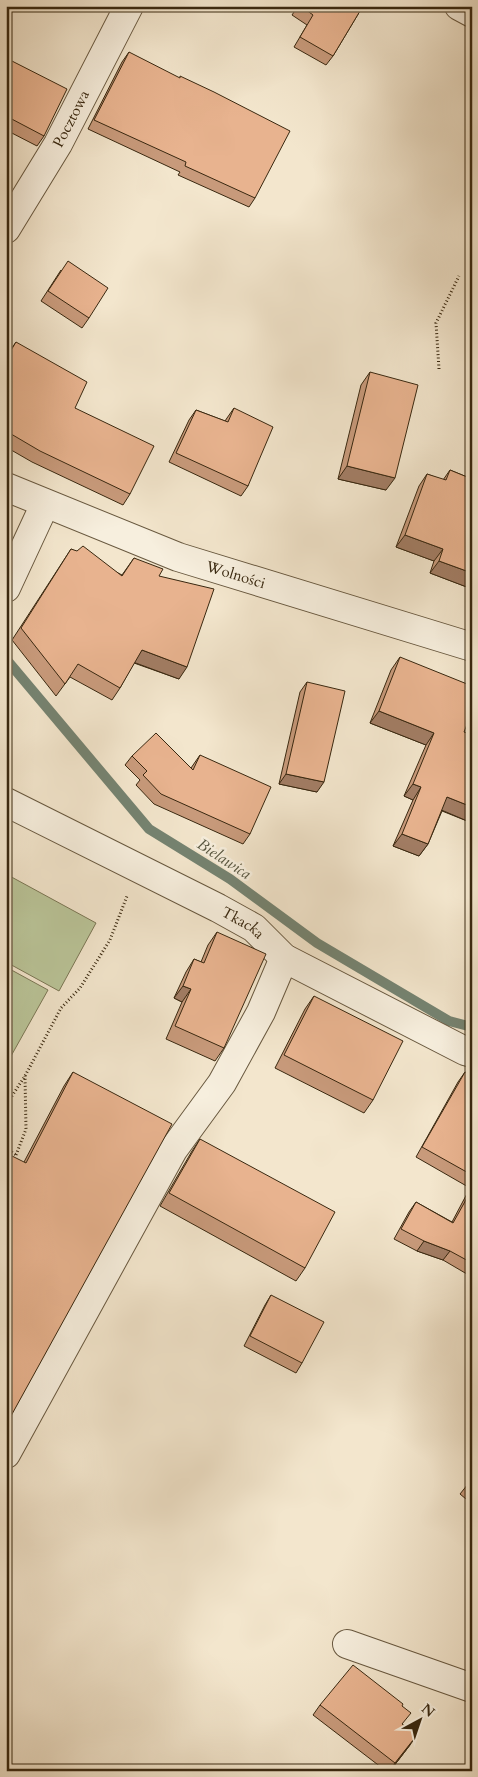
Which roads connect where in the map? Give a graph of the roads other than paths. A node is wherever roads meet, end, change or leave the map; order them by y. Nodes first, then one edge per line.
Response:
1 (129, 6) edge
2 (459, 6) edge
3 (472, 13) edge
4 (6, 229) edge
5 (6, 487) edge
6 (45, 504) junction
7 (6, 588) edge
8 (472, 647) edge
9 (6, 802) edge
10 (284, 958) junction
11 (472, 1053) edge
12 (6, 1454) edge
13 (347, 1644) dead end
14 (472, 1688) edge

1 - 4 street, Pocztowa
2 - 3 street
5 - 6 street, Wolności
6 - 7 street
6 - 8 street, Wolności
9 - 10 street, Tkacka
10 - 11 street, Tkacka
10 - 12 street
13 - 14 street

